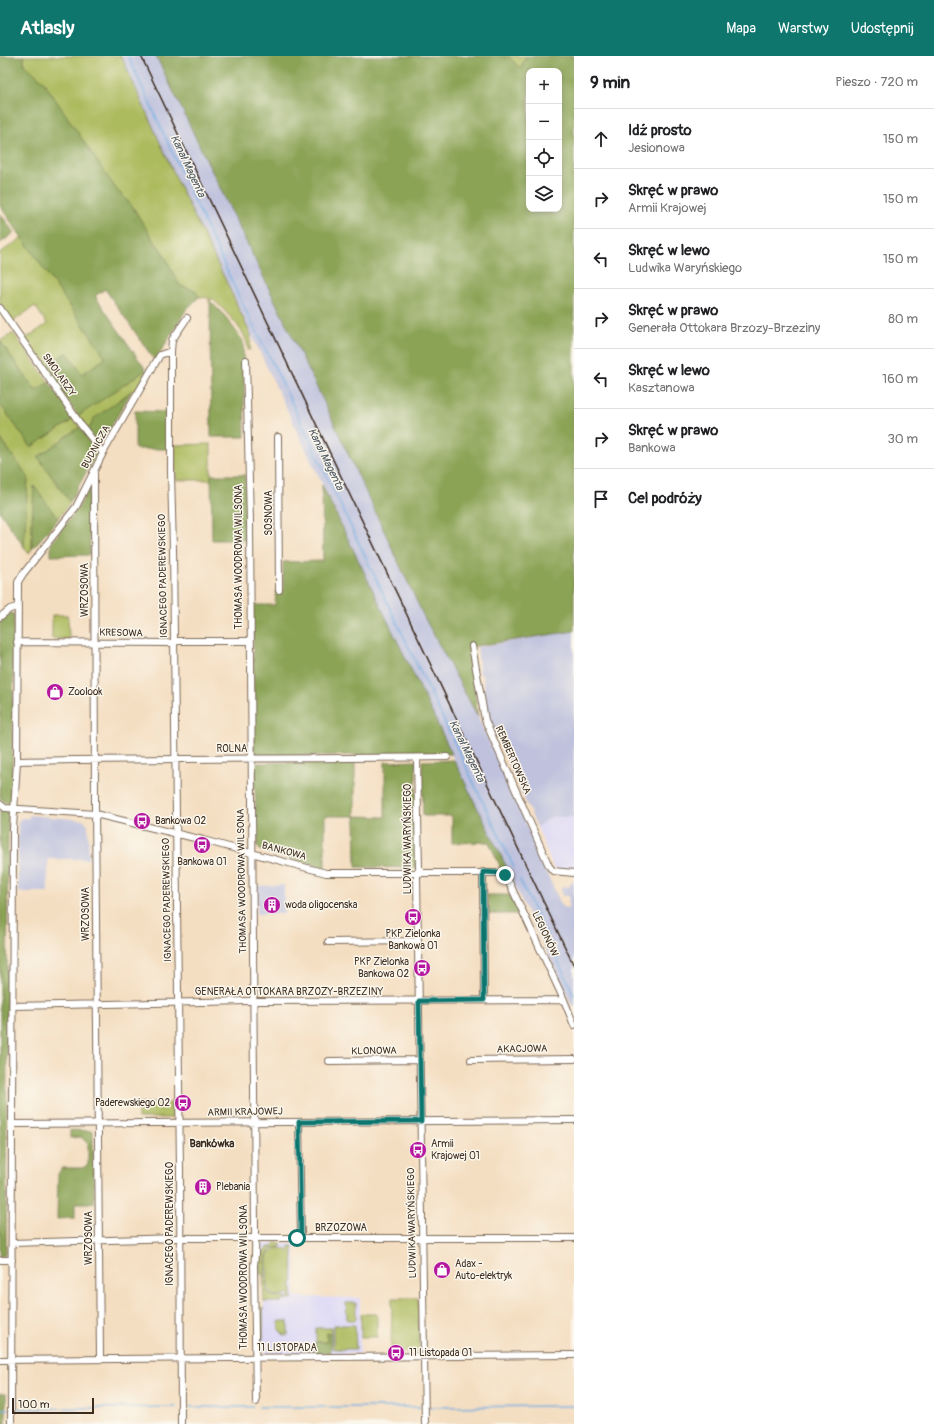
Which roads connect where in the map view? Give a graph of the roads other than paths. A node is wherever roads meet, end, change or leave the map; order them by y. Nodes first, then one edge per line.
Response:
1 (0, 308) edge
2 (188, 318) dead end
3 (171, 351) junction
4 (246, 360) dead end
5 (278, 437) dead end
6 (103, 453) junction
7 (94, 470) junction
8 (279, 590) dead end
9 (17, 607) junction
10 (0, 617) edge
11 (250, 641) junction
12 (16, 642) junction
13 (95, 642) junction
14 (174, 642) junction
15 (472, 646) dead end
16 (447, 757) dead end
17 (175, 758) junction
18 (417, 758) junction
19 (96, 759) junction
20 (251, 759) junction
21 (17, 761) junction
22 (0, 804) edge
23 (14, 808) junction
24 (95, 814) junction
25 (176, 833) junction
26 (252, 853) junction
27 (483, 872) junction
28 (417, 873) junction
29 (574, 873) edge
30 (505, 875) joint
31 (418, 941) junction
32 (328, 942) dead end
33 (484, 1000) junction
34 (564, 1000) junction
35 (254, 1001) junction
36 (419, 1001) junction
37 (178, 1002) junction
38 (96, 1004) junction
39 (13, 1006) junction
40 (574, 1025) edge
41 (574, 1059) edge
42 (420, 1060) junction
43 (471, 1060) dead end
44 (329, 1061) dead end
45 (574, 1120) edge
46 (421, 1121) junction
47 (254, 1122) junction
48 (299, 1122) junction
49 (179, 1123) junction
50 (13, 1124) junction
51 (98, 1124) junction
52 (180, 1238) junction
53 (255, 1238) junction
54 (301, 1238) junction
55 (422, 1238) junction
56 (574, 1238) edge
57 (99, 1240) junction
58 (12, 1243) junction
59 (0, 1260) edge
60 (12, 1260) junction
61 (574, 1355) edge
62 (424, 1357) junction
63 (100, 1358) junction
64 (181, 1358) junction
65 (255, 1358) junction
66 (12, 1359) junction
67 (0, 1360) edge
68 (256, 1402) dead end
69 (11, 1424) edge
70 (181, 1424) edge
71 (425, 1424) edge

1 - 6 street, SMOLARZY
2 - 3 street
3 - 6 street, BUDNICZA
3 - 14 street, IGNACEGO PADEREWSKIEGO
4 - 11 street, THOMASA WOODROWA WILSONA
5 - 8 street, SOSNOWA
6 - 7 street, BUDNICZA
7 - 9 street, BUDNICZA
7 - 13 street, WRZOSOWA
9 - 10 street
9 - 12 street
11 - 14 street, KRESOWA
11 - 20 street, THOMASA WOODROWA WILSONA
12 - 13 street, KRESOWA
12 - 21 street
13 - 14 street, KRESOWA
13 - 19 street, WRZOSOWA
14 - 17 street, IGNACEGO PADEREWSKIEGO
15 - 29 street, REMBERTOWSKA
16 - 18 street, ROLNA
17 - 19 street, ROLNA
17 - 20 street, ROLNA
17 - 25 street, IGNACEGO PADEREWSKIEGO
18 - 20 street, ROLNA
18 - 28 street, LUDWIKA WARYŃSKIEGO
19 - 21 street, ROLNA
19 - 24 street, WRZOSOWA
20 - 26 street, THOMASA WOODROWA WILSONA
21 - 23 street
22 - 23 street, BANKOWA
23 - 24 street, BANKOWA
23 - 39 street
24 - 25 street, BANKOWA
24 - 38 street, WRZOSOWA
25 - 26 street, BANKOWA
25 - 37 street, IGNACEGO PADEREWSKIEGO
26 - 28 street, BANKOWA
26 - 35 street, THOMASA WOODROWA WILSONA
27 - 28 street, BANKOWA
27 - 30 street, BANKOWA
27 - 33 street
28 - 31 street, LUDWIKA WARYŃSKIEGO
30 - 34 street, LEGIONÓW
31 - 32 street
31 - 36 street, LUDWIKA WARYŃSKIEGO
33 - 34 street, GENERAŁA OTTOKARA BRZOZY-BRZEZINY
33 - 36 street, GENERAŁA OTTOKARA BRZOZY-BRZEZINY
34 - 40 street, LEGIONÓW
35 - 36 street, GENERAŁA OTTOKARA BRZOZY-BRZEZINY
35 - 37 street, GENERAŁA OTTOKARA BRZOZY-BRZEZINY
35 - 47 street, THOMASA WOODROWA WILSONA
36 - 42 street, LUDWIKA WARYŃSKIEGO
37 - 38 street, GENERAŁA OTTOKARA BRZOZY-BRZEZINY
37 - 49 street, IGNACEGO PADEREWSKIEGO
38 - 39 street, GENERAŁA OTTOKARA BRZOZY-BRZEZINY
38 - 51 street, WRZOSOWA
39 - 50 street
41 - 43 street, AKACJOWA
42 - 44 street, KLONOWA
42 - 46 street, LUDWIKA WARYŃSKIEGO
45 - 46 street, ARMII KRAJOWEJ
46 - 48 street, ARMII KRAJOWEJ
46 - 55 street, LUDWIKA WARYŃSKIEGO
47 - 48 street, ARMII KRAJOWEJ
47 - 49 street, ARMII KRAJOWEJ
47 - 53 street, THOMASA WOODROWA WILSONA
48 - 54 street
49 - 51 street, ARMII KRAJOWEJ
49 - 52 street, IGNACEGO PADEREWSKIEGO
50 - 51 street, ARMII KRAJOWEJ
50 - 58 street
51 - 57 street, WRZOSOWA
52 - 53 street, BRZOZOWA
52 - 57 street, BRZOZOWA
52 - 64 street, IGNACEGO PADEREWSKIEGO
53 - 54 street, BRZOZOWA
53 - 65 street, THOMASA WOODROWA WILSONA
54 - 55 street, BRZOZOWA
55 - 56 street, BRZOZOWA
55 - 62 street, LUDWIKA WARYŃSKIEGO
57 - 58 street, BRZOZOWA
57 - 63 street, WRZOSOWA
58 - 60 street
59 - 60 street
60 - 66 street
61 - 62 street, 11 LISTOPADA
62 - 65 street, 11 LISTOPADA
62 - 71 street, LUDWIKA WARYŃSKIEGO
63 - 64 street, 11 LISTOPADA
63 - 66 street, 11 LISTOPADA
64 - 65 street, 11 LISTOPADA
64 - 70 street, IGNACEGO PADEREWSKIEGO
65 - 68 street, THOMASA WOODROWA WILSONA
66 - 67 street, 11 LISTOPADA
66 - 69 street

